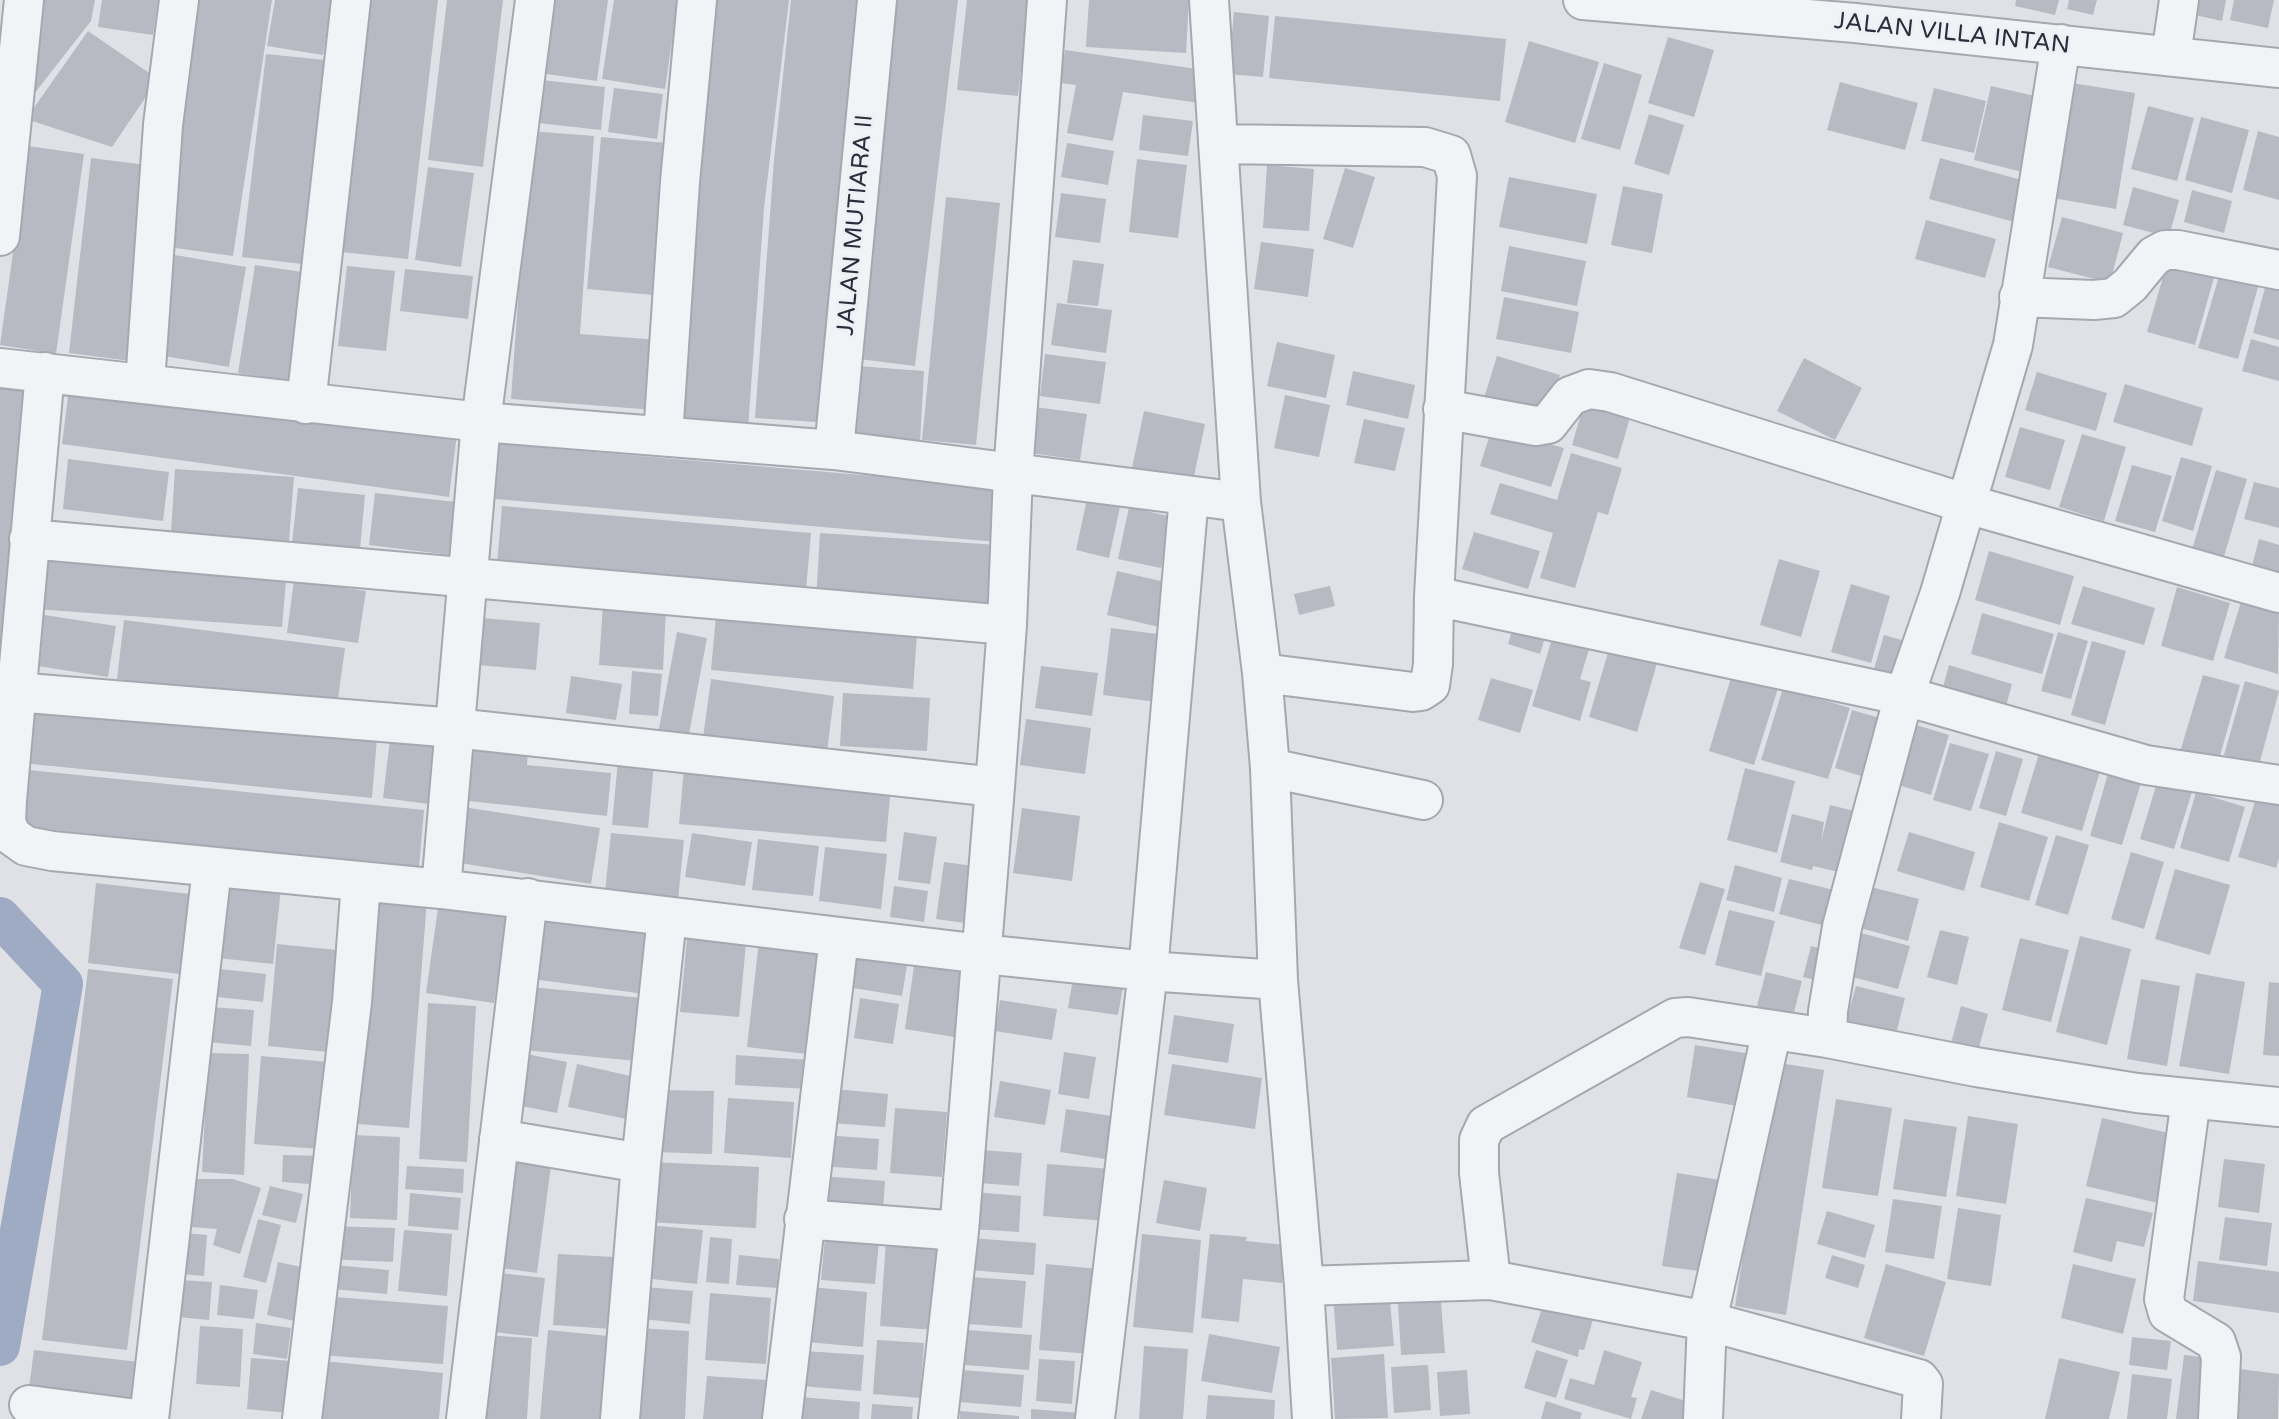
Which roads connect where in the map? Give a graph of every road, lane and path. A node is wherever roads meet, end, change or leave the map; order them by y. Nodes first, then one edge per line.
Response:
1 (24, 0) edge
2 (179, 0) edge
3 (351, 0) edge
4 (535, 0) edge
5 (697, 0) edge
6 (877, 0) edge
7 (1047, 0) edge
8 (1209, 0) edge
9 (1583, 0) edge
10 (2179, 0) edge
11 (1875, 13) edge
12 (2061, 44) junction
13 (2171, 56) junction
14 (2279, 68) edge
15 (1218, 144) junction
16 (0, 236) edge
17 (2279, 270) edge
18 (2019, 297) junction
19 (0, 368) edge
20 (45, 372) junction
21 (145, 383) junction
22 (306, 404) junction
23 (1443, 409) junction
24 (481, 422) junction
25 (663, 436) junction
26 (834, 450) junction
27 (1013, 474) junction
28 (1189, 496) junction
29 (1241, 502) junction
30 (1967, 505) junction
31 (29, 539) junction
32 (468, 578) junction
33 (2279, 593) edge
34 (1434, 596) junction
35 (1007, 625) junction
36 (1262, 673) junction
37 (15, 692) junction
38 (1905, 696) junction
39 (455, 728) junction
40 (1270, 768) junction
41 (2279, 785) edge
42 (995, 787) junction
43 (3, 798) edge
44 (1423, 800) dead end
45 (212, 868) junction
46 (361, 882) junction
47 (441, 889) junction
48 (528, 898) junction
49 (667, 917) junction
50 (839, 938) junction
51 (982, 954) junction
52 (1148, 971) junction
53 (1278, 980) junction
54 (1772, 1030) junction
55 (1827, 1038) junction
56 (2191, 1099) junction
57 (2279, 1107) edge
58 (499, 1139) junction
59 (641, 1163) junction
60 (804, 1219) junction
61 (959, 1231) junction
62 (1490, 1280) junction
63 (1304, 1286) junction
64 (1707, 1321) junction
65 (29, 1405) dead end
66 (137, 1419) edge
67 (149, 1419) edge
68 (302, 1419) edge
69 (466, 1419) edge
70 (620, 1419) edge
71 (782, 1419) edge
72 (938, 1419) edge
73 (1095, 1419) edge
74 (1312, 1419) edge
75 (1703, 1419) edge
76 (1921, 1419) edge
77 (2218, 1419) edge

1 - 16 street
2 - 21 street
3 - 22 street
4 - 24 street
5 - 25 street
6 - 26 street, JALAN MUTIARA II
7 - 27 street
8 - 15 street
9 - 11 street, JALAN VILLA INTAN
10 - 13 street
11 - 12 street, JALAN VILLA INTAN
12 - 13 street, JALAN VILLA INTAN
12 - 18 street
13 - 14 street, JALAN VILLA INTAN
15 - 23 street
15 - 29 street
17 - 18 street
18 - 30 street
19 - 20 street
20 - 21 street
20 - 31 street
21 - 22 street
22 - 24 street
23 - 30 street
23 - 34 street
24 - 25 street
24 - 32 street
25 - 26 street
26 - 27 street
27 - 28 street
27 - 35 street
28 - 29 street
28 - 52 street
29 - 36 street
30 - 33 street
30 - 38 street
31 - 32 street
31 - 37 street
32 - 35 street
32 - 39 street
34 - 36 street
34 - 38 street
35 - 42 street
36 - 40 street
37 - 39 street
37 - 43 street
38 - 41 street
38 - 55 street
39 - 42 street
39 - 47 street
40 - 44 street
40 - 53 street
42 - 51 street
43 - 45 street
45 - 46 street
45 - 67 street
46 - 47 street
46 - 68 street
47 - 48 street
48 - 49 street
48 - 58 street
49 - 50 street
49 - 59 street
50 - 51 street
50 - 60 street
51 - 52 street
51 - 61 street
52 - 53 street
52 - 73 street
53 - 63 street
54 - 55 street
54 - 62 street
54 - 64 street
55 - 56 street
56 - 57 street
56 - 77 street
58 - 59 street
58 - 69 street
59 - 70 street
60 - 61 street
60 - 71 street
61 - 72 street
62 - 63 street
62 - 64 street
63 - 74 street
64 - 75 street
64 - 76 street
65 - 66 street

